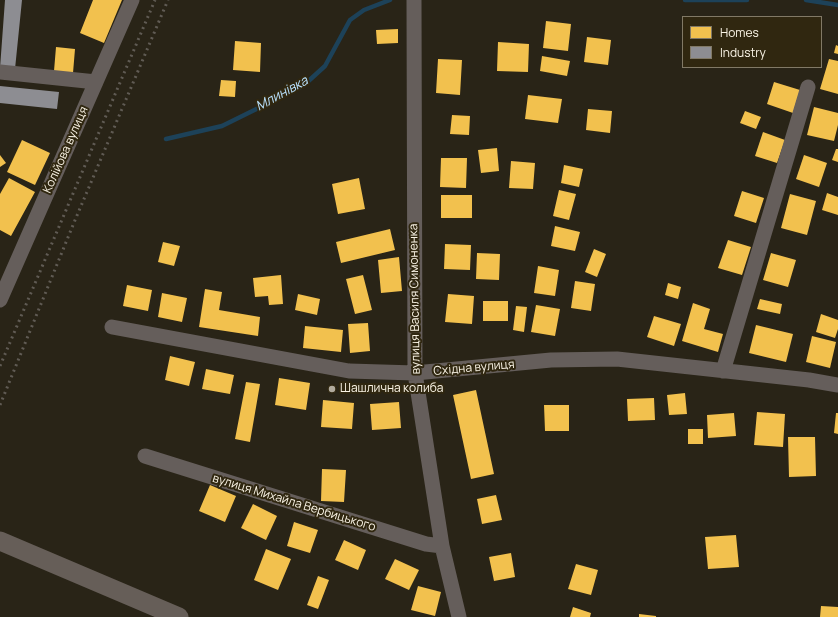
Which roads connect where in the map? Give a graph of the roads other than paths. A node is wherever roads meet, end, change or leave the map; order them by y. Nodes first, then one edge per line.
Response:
1 (132, 0) edge
2 (414, 4) edge
3 (0, 72) edge
4 (96, 82) junction
5 (808, 87) dead end
6 (0, 300) edge
7 (112, 327) dead end
8 (723, 371) junction
9 (415, 373) junction
10 (838, 385) edge
11 (145, 456) dead end
12 (0, 541) edge
13 (442, 546) junction
14 (178, 617) edge
15 (460, 617) edge

1 - 4 street, Колійова вулиця
2 - 9 street, вулиця Василя Симоненка
3 - 4 street
4 - 6 street, Колійова вулиця
5 - 8 street
7 - 9 street, Східна вулиця
8 - 9 street, Східна вулиця
8 - 10 street, Східна вулиця
9 - 13 street, вулиця Василя Симоненка
11 - 13 street, вулиця Михайла Вербицького
12 - 14 main road
13 - 15 street, вулиця Василя Симоненка

